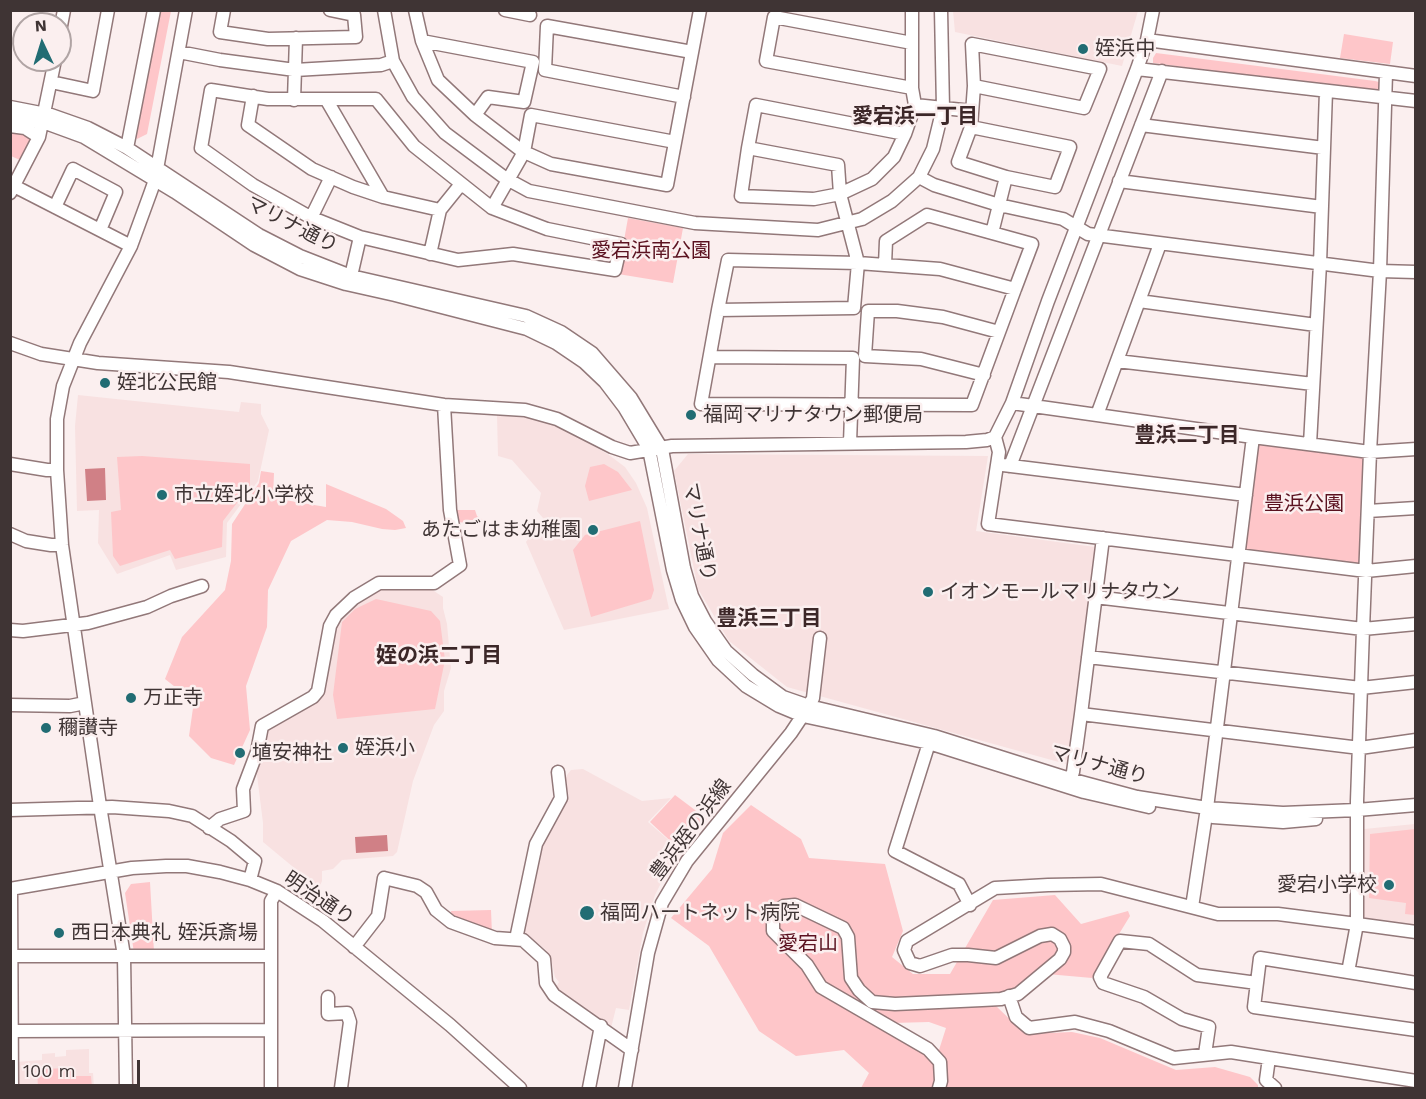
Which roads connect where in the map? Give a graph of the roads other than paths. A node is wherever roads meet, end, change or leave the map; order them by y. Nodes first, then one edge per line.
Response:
1 (108, 10) edge
2 (154, 10) edge
3 (186, 10) edge
4 (224, 10) edge
5 (330, 10) edge
6 (384, 10) edge
7 (415, 10) edge
8 (505, 10) edge
9 (700, 10) edge
10 (912, 10) edge
11 (941, 10) edge
12 (1148, 10) edge
13 (1153, 10) edge
14 (354, 13) edge
15 (530, 15) dead end
16 (296, 38) junction
17 (1147, 40) junction
18 (422, 42) junction
19 (912, 43) junction
20 (179, 51) junction
21 (692, 52) junction
22 (393, 61) junction
23 (1137, 69) junction
24 (295, 70) junction
25 (53, 72) edge
26 (1161, 72) junction
27 (1386, 73) junction
28 (1416, 76) edge
29 (51, 82) junction
30 (974, 86) junction
31 (912, 88) junction
32 (1326, 91) junction
33 (253, 96) junction
34 (684, 97) junction
35 (1386, 98) junction
36 (326, 99) junction
37 (294, 100) junction
38 (1416, 101) edge
39 (915, 105) junction
40 (10, 107) edge
41 (943, 108) junction
42 (972, 111) junction
43 (475, 115) junction
44 (10, 116) edge
45 (44, 118) junction
46 (1141, 125) junction
47 (10, 126) edge
48 (971, 128) junction
49 (905, 134) junction
50 (39, 137) junction
51 (675, 142) junction
52 (127, 148) junction
53 (748, 148) junction
54 (1324, 148) junction
55 (524, 152) junction
56 (156, 174) junction
57 (331, 177) junction
58 (919, 177) junction
59 (1006, 177) junction
60 (507, 179) junction
61 (1119, 181) junction
62 (461, 184) junction
63 (12, 189) edge
64 (840, 194) junction
65 (383, 197) junction
66 (999, 205) junction
67 (55, 207) junction
68 (1322, 207) junction
69 (492, 208) junction
70 (440, 210) junction
71 (312, 218) junction
72 (847, 224) junction
73 (1074, 225) junction
74 (100, 230) junction
75 (992, 233) junction
76 (1098, 236) junction
77 (360, 237) junction
78 (1160, 244) junction
79 (131, 246) junction
80 (430, 254) junction
81 (858, 263) junction
82 (1320, 264) junction
83 (885, 265) junction
84 (1380, 271) junction
85 (1416, 272) edge
86 (349, 280) junction
87 (1015, 289) junction
88 (1139, 302) junction
89 (718, 310) junction
90 (1316, 325) junction
91 (999, 332) junction
92 (10, 343) edge
93 (710, 357) junction
94 (73, 360) junction
95 (1117, 361) junction
96 (984, 375) junction
97 (1313, 384) junction
98 (1012, 403) junction
99 (444, 405) junction
100 (851, 405) junction
101 (1033, 406) junction
102 (1097, 415) junction
103 (995, 437) junction
104 (1253, 437) junction
105 (850, 440) junction
106 (659, 443) junction
107 (1310, 444) junction
108 (649, 449) junction
109 (1416, 449) edge
110 (1370, 452) junction
111 (10, 464) edge
112 (997, 464) junction
113 (1010, 466) junction
114 (57, 470) junction
115 (1246, 495) junction
116 (1416, 508) edge
117 (1368, 511) junction
118 (10, 534) edge
119 (1103, 538) junction
120 (62, 545) junction
121 (1237, 556) junction
122 (1416, 566) edge
123 (1366, 571) junction
124 (202, 586) dead end
125 (1095, 597) junction
126 (1232, 614) junction
127 (1416, 624) edge
128 (74, 625) junction
129 (1363, 629) junction
130 (10, 630) edge
131 (820, 638) dead end
132 (1088, 657) junction
133 (1224, 672) junction
134 (1416, 682) edge
135 (1361, 688) junction
136 (85, 703) junction
137 (10, 705) edge
138 (806, 711) junction
139 (1081, 714) junction
140 (1216, 730) junction
141 (1416, 740) edge
142 (929, 743) junction
143 (1360, 748) junction
144 (558, 772) dead end
145 (1069, 783) junction
146 (1416, 805) edge
147 (100, 806) junction
148 (10, 810) edge
149 (1206, 813) junction
150 (1357, 813) junction
151 (1416, 813) edge
152 (210, 828) junction
153 (111, 871) junction
154 (250, 880) junction
155 (11, 889) edge
156 (277, 891) junction
157 (970, 905) junction
158 (1192, 907) junction
159 (1357, 924) junction
160 (1416, 932) edge
161 (516, 939) junction
162 (354, 947) junction
163 (12, 956) junction
164 (124, 956) junction
165 (270, 956) junction
166 (1348, 972) junction
167 (1257, 983) junction
168 (1416, 983) edge
169 (11, 991) edge
170 (1009, 996) junction
171 (328, 997) dead end
172 (601, 1026) junction
173 (270, 1030) junction
174 (1416, 1030) edge
175 (12, 1031) edge
176 (125, 1031) junction
177 (632, 1050) junction
178 (1205, 1054) junction
179 (1269, 1058) junction
180 (11, 1067) edge
181 (1372, 1074) junction
182 (1416, 1081) edge
183 (12, 1089) edge
184 (126, 1089) edge
185 (270, 1089) edge
186 (341, 1089) edge
187 (520, 1089) edge
188 (589, 1089) edge
189 (625, 1089) edge
190 (939, 1089) edge
191 (1275, 1089) edge
192 (1370, 1089) edge

1 - 29 street
2 - 52 street
3 - 20 street
4 - 16 street
5 - 14 street
6 - 22 street
7 - 18 street
8 - 15 street
9 - 21 street
10 - 19 street
11 - 41 street
12 - 73 street
13 - 17 street
14 - 16 street
16 - 24 street
17 - 23 street
17 - 27 street
18 - 43 street
18 - 43 street
19 - 31 street
19 - 31 street
20 - 24 street
20 - 56 street
21 - 34 street
21 - 34 street
22 - 24 street
22 - 60 street
23 - 26 street
23 - 73 street
24 - 37 street
25 - 29 street
26 - 32 street
26 - 46 street
27 - 28 street
27 - 35 street
29 - 45 street
30 - 30 street
30 - 42 street
31 - 39 street
32 - 35 street
32 - 54 street
33 - 37 street
33 - 57 street
33 - 71 street
34 - 51 street
35 - 38 street
35 - 84 street
36 - 37 street
36 - 62 street
36 - 65 street
39 - 41 street
39 - 49 street
40 - 45 street, マリナ通り
41 - 42 street
41 - 58 street
42 - 48 street
43 - 55 street
44 - 45 street, マリナ通り
45 - 50 street
45 - 52 street, マリナ通り
45 - 56 street, マリナ通り
46 - 54 street
46 - 61 street
47 - 50 street
48 - 59 street
48 - 59 street
49 - 53 street
49 - 64 street
50 - 63 street
51 - 55 street
51 - 55 street
52 - 56 street, マリナ通り
53 - 64 street
53 - 64 street
54 - 68 street
55 - 60 street
56 - 79 street
56 - 86 street, マリナ通り
57 - 65 street
57 - 71 street
58 - 66 street
58 - 72 street
59 - 66 street
60 - 69 street
60 - 72 street
61 - 68 street
61 - 76 street
62 - 69 street
62 - 70 street
63 - 67 street
64 - 72 street
65 - 70 street
66 - 73 street
66 - 75 street
67 - 74 street
67 - 74 street
68 - 82 street
69 - 80 street
70 - 80 street
71 - 77 street
72 - 81 street
73 - 76 street
73 - 98 street
73 - 105 street
74 - 79 street
75 - 83 street
75 - 87 street
76 - 78 street
76 - 101 street
77 - 80 street
77 - 86 street
78 - 82 street
78 - 88 street
79 - 94 street
81 - 83 street
81 - 89 street
81 - 89 street
82 - 84 street
82 - 90 street
83 - 87 street
84 - 85 street
84 - 110 street
86 - 106 street, マリナ通り
86 - 108 street, マリナ通り
87 - 91 street
88 - 90 street
88 - 95 street
89 - 93 street
90 - 97 street
91 - 96 street
91 - 96 street
92 - 94 street
93 - 100 street
93 - 100 street
94 - 99 street
94 - 114 street
95 - 97 street
95 - 102 street
96 - 100 street
97 - 107 street
98 - 101 street
98 - 103 street
99 - 108 street
99 - 152 street
100 - 105 street
101 - 102 street
101 - 113 street
102 - 104 street
103 - 105 street
103 - 112 street
104 - 107 street
104 - 115 street
105 - 106 street
106 - 108 street
106 - 138 street, マリナ通り
107 - 110 street
108 - 138 street, マリナ通り
109 - 110 street
110 - 117 street
111 - 114 street
112 - 113 street
112 - 119 street
113 - 115 street
114 - 120 street
115 - 121 street
116 - 117 street
117 - 123 street
118 - 120 street
119 - 121 street
119 - 125 street
120 - 128 street
121 - 123 street
121 - 126 street
122 - 123 street
123 - 129 street
124 - 128 street
125 - 126 street
125 - 132 street
126 - 129 street
126 - 133 street
127 - 129 street
128 - 130 street
128 - 136 street
129 - 135 street
131 - 138 street
132 - 133 street
132 - 139 street
133 - 135 street
133 - 140 street
134 - 135 street
135 - 143 street
136 - 137 street
136 - 147 street
138 - 142 street, マリナ通り
138 - 145 street, マリナ通り
138 - 177 street, 豊浜姪の浜線
139 - 140 street
139 - 145 street
140 - 143 street
140 - 149 street
141 - 143 street
142 - 145 street, マリナ通り
142 - 157 street
143 - 150 street
144 - 161 street
145 - 149 street, マリナ通り
146 - 150 street, マリナ通り
147 - 148 street
147 - 152 street
147 - 153 street
149 - 150 street, マリナ通り
149 - 158 street
150 - 151 street, マリナ通り
150 - 159 street
152 - 154 street
153 - 154 street, 明治通り
153 - 155 street, 明治通り
153 - 164 street
154 - 156 street, 明治通り
155 - 163 street
156 - 162 street, 明治通り
156 - 165 street
157 - 158 street
157 - 170 street
158 - 159 street
159 - 160 street
159 - 166 street
161 - 162 street
161 - 172 street
162 - 187 street, 明治通り
163 - 164 street
163 - 169 street
164 - 165 street
164 - 176 street
165 - 173 street
166 - 167 street
166 - 168 street
167 - 174 street
167 - 178 street
169 - 175 street
170 - 178 street
170 - 190 street
171 - 186 street
172 - 177 street
172 - 188 street
173 - 176 street
173 - 185 street
175 - 176 street
175 - 180 street
176 - 184 street
177 - 189 street, 豊浜姪の浜線
178 - 179 street
179 - 181 street
179 - 191 street
180 - 183 street
181 - 182 street
181 - 192 street

